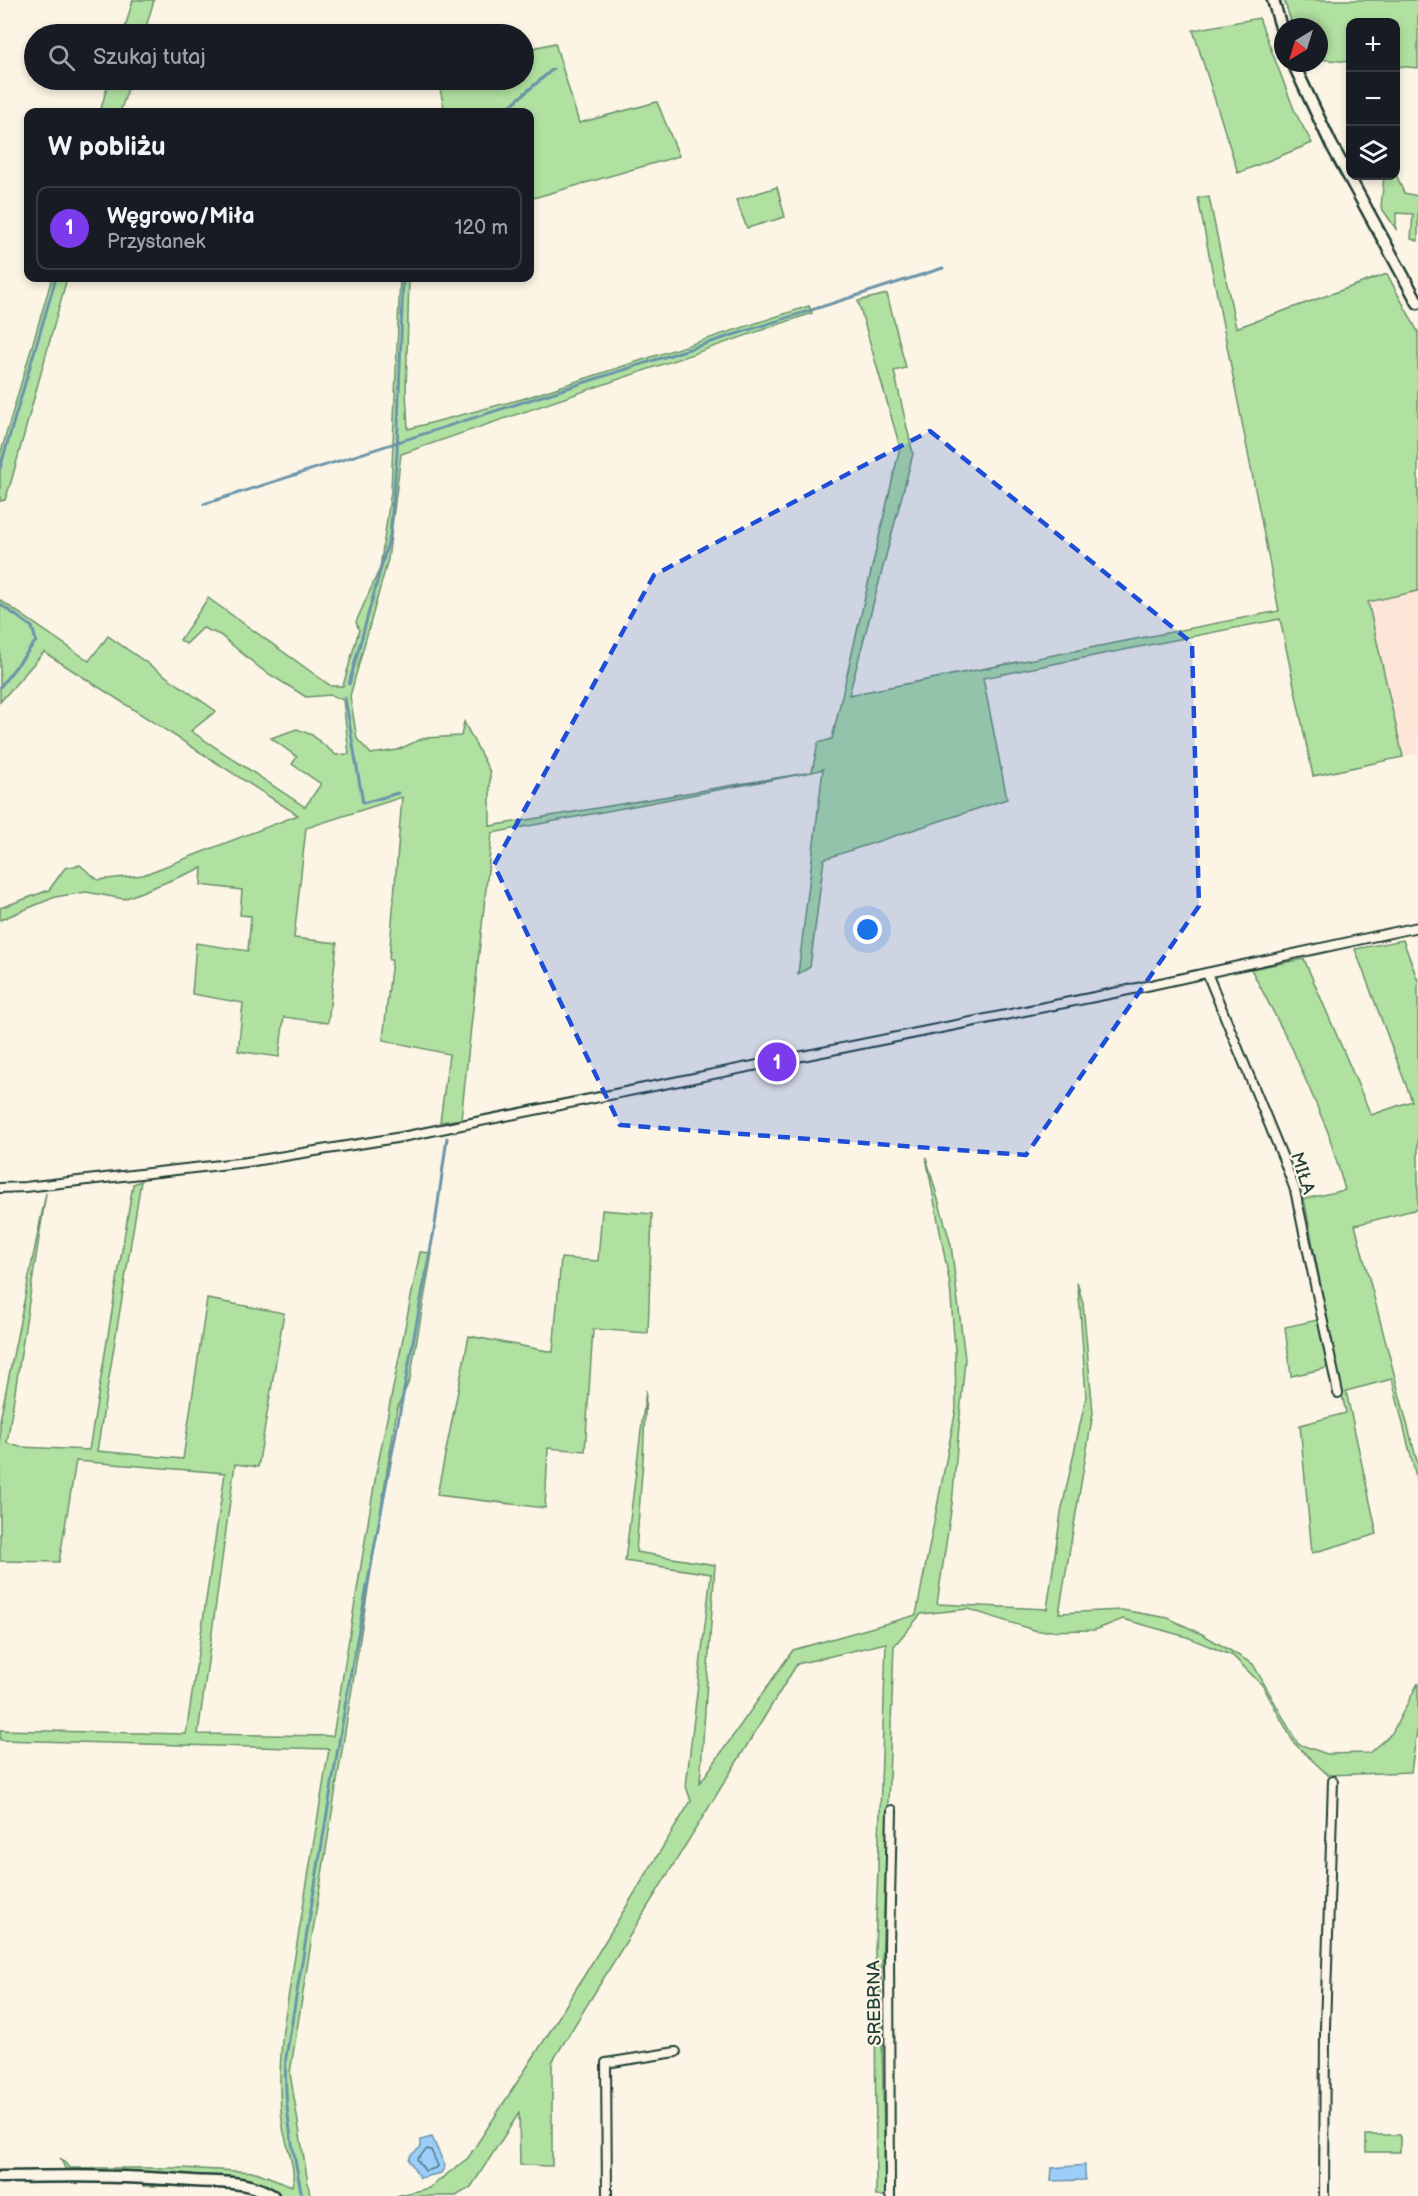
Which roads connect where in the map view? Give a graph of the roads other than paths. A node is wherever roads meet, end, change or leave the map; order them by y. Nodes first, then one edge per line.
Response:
1 (1273, 0) edge
2 (1278, 18) edge
3 (1297, 72) edge
4 (1418, 303) edge
5 (1418, 927) edge
6 (1207, 973) junction
7 (0, 1188) edge
8 (1338, 1393) dead end
9 (1333, 1781) dead end
10 (892, 1810) dead end
11 (676, 2052) dead end
12 (0, 2177) edge
13 (273, 2196) edge
14 (607, 2196) edge
15 (890, 2196) edge
16 (1324, 2196) edge

1 - 2 main road
3 - 4 main road
5 - 6 street
6 - 7 street
6 - 8 street, MIŁA
9 - 16 street
10 - 15 street, SREBRNA
11 - 14 street
12 - 13 main road

